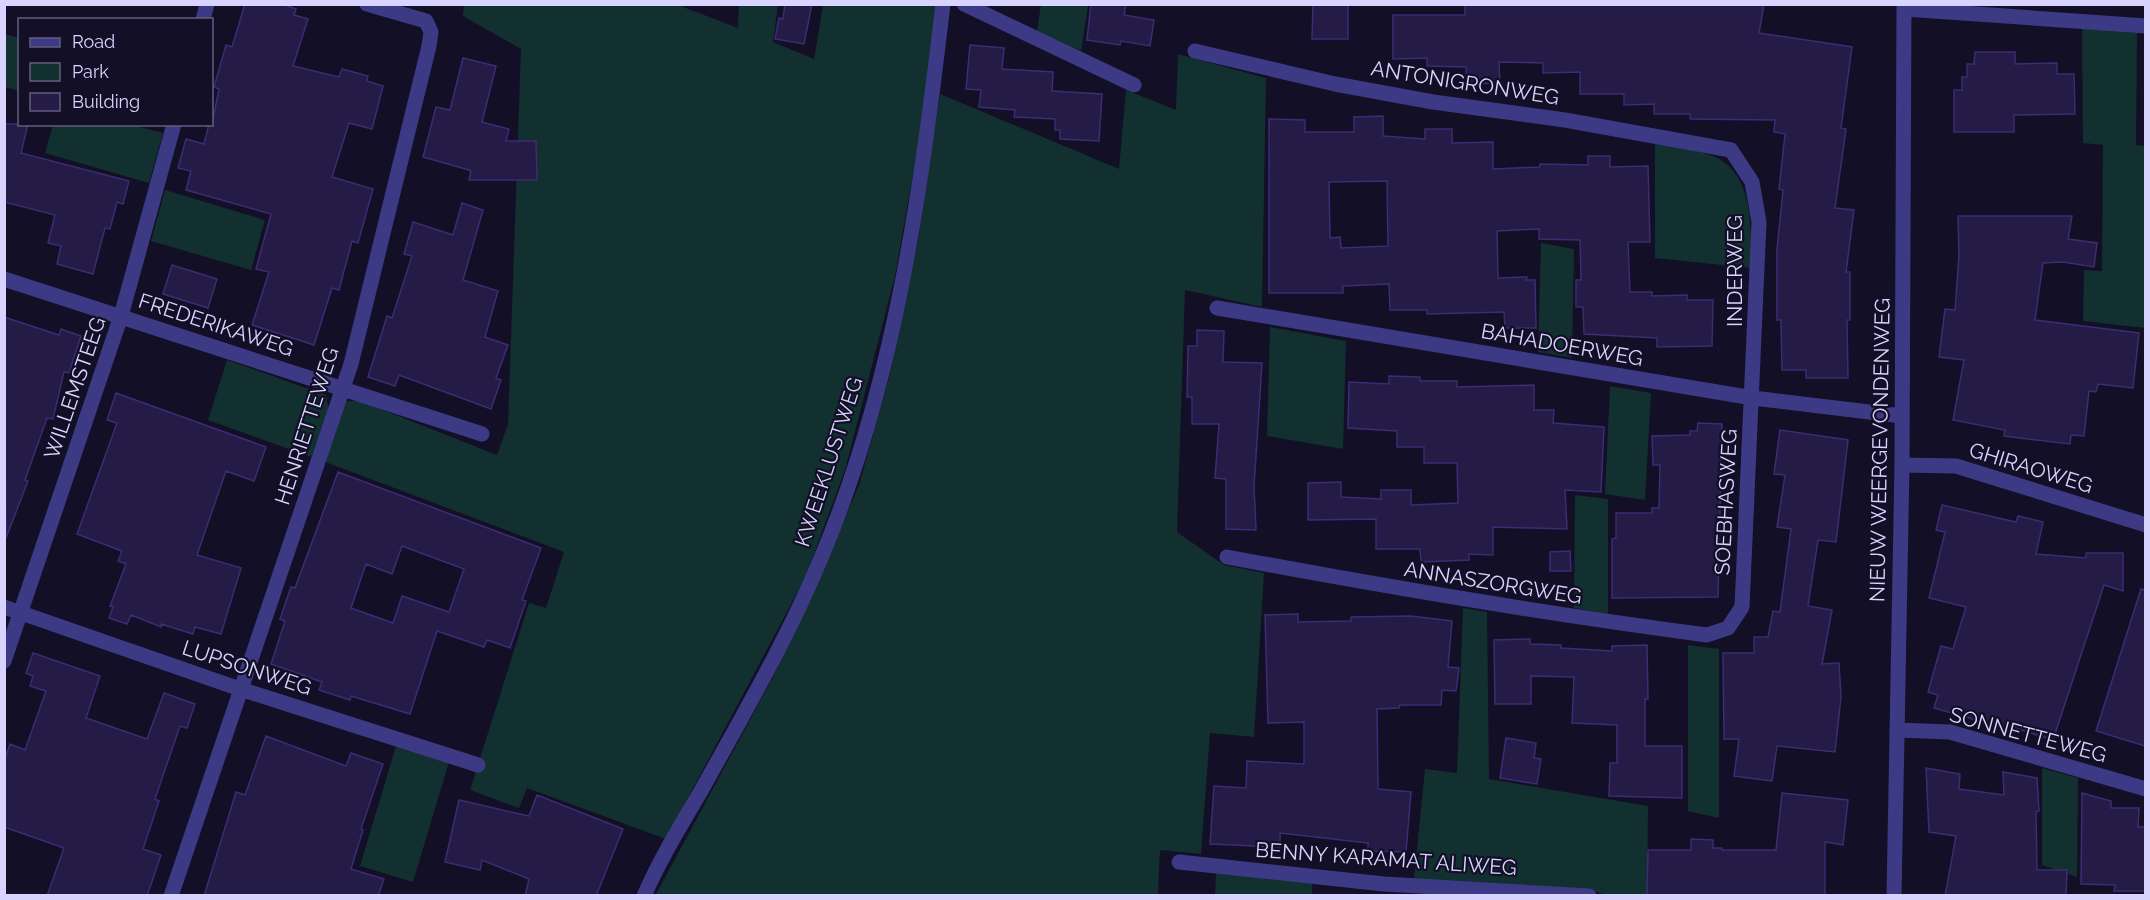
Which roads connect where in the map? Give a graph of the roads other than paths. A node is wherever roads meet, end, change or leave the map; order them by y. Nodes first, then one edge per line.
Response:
1 (367, 4) edge
2 (943, 4) edge
3 (964, 4) edge
4 (1905, 7) edge
5 (2145, 27) edge
6 (1195, 51) dead end
7 (1134, 85) dead end
8 (173, 126) edge
9 (1731, 150) joint
10 (4, 279) edge
11 (1217, 308) dead end
12 (122, 316) junction
13 (341, 387) junction
14 (1753, 398) junction
15 (1902, 416) junction
16 (482, 434) dead end
17 (1902, 465) junction
18 (2145, 525) edge
19 (1227, 556) dead end
20 (4, 607) edge
21 (1742, 607) joint
22 (20, 612) junction
23 (4, 661) edge
24 (240, 689) junction
25 (1897, 730) junction
26 (478, 765) dead end
27 (2145, 789) edge
28 (1179, 862) dead end
29 (171, 896) edge
30 (644, 896) edge
31 (1589, 896) edge
32 (1894, 896) edge

1 - 13 street, HENRIETTEWEG
2 - 30 street, KWEEKLUSTWEG
3 - 7 street
4 - 5 street
4 - 15 street, NIEUW WEERGEVONDENWEG
6 - 9 street, ANTONIGRONWEG
8 - 12 street, WILLEMSTEEG
9 - 14 street, INDERWEG
10 - 12 street, FREDERIKAWEG
11 - 14 street, BAHADOERWEG
12 - 13 street, FREDERIKAWEG
12 - 22 street, WILLEMSTEEG
13 - 16 street, FREDERIKAWEG
13 - 24 street, HENRIETTEWEG
14 - 15 street, BAHADOERWEG
14 - 21 street, SOEBHASWEG
15 - 17 street, NIEUW WEERGEVONDENWEG
17 - 18 street, GHIRAOWEG
17 - 25 street, NIEUW WEERGEVONDENWEG
19 - 21 street, ANNASZORGWEG
20 - 22 street, LUPSONWEG
22 - 23 street, WILLEMSTEEG
22 - 24 street, LUPSONWEG
24 - 26 street, LUPSONWEG
24 - 29 street, HENRIETTEWEG
25 - 27 street, SONNETTEWEG
25 - 32 street, NIEUW WEERGEVONDENWEG
28 - 31 street, BENNY KARAMAT ALIWEG

